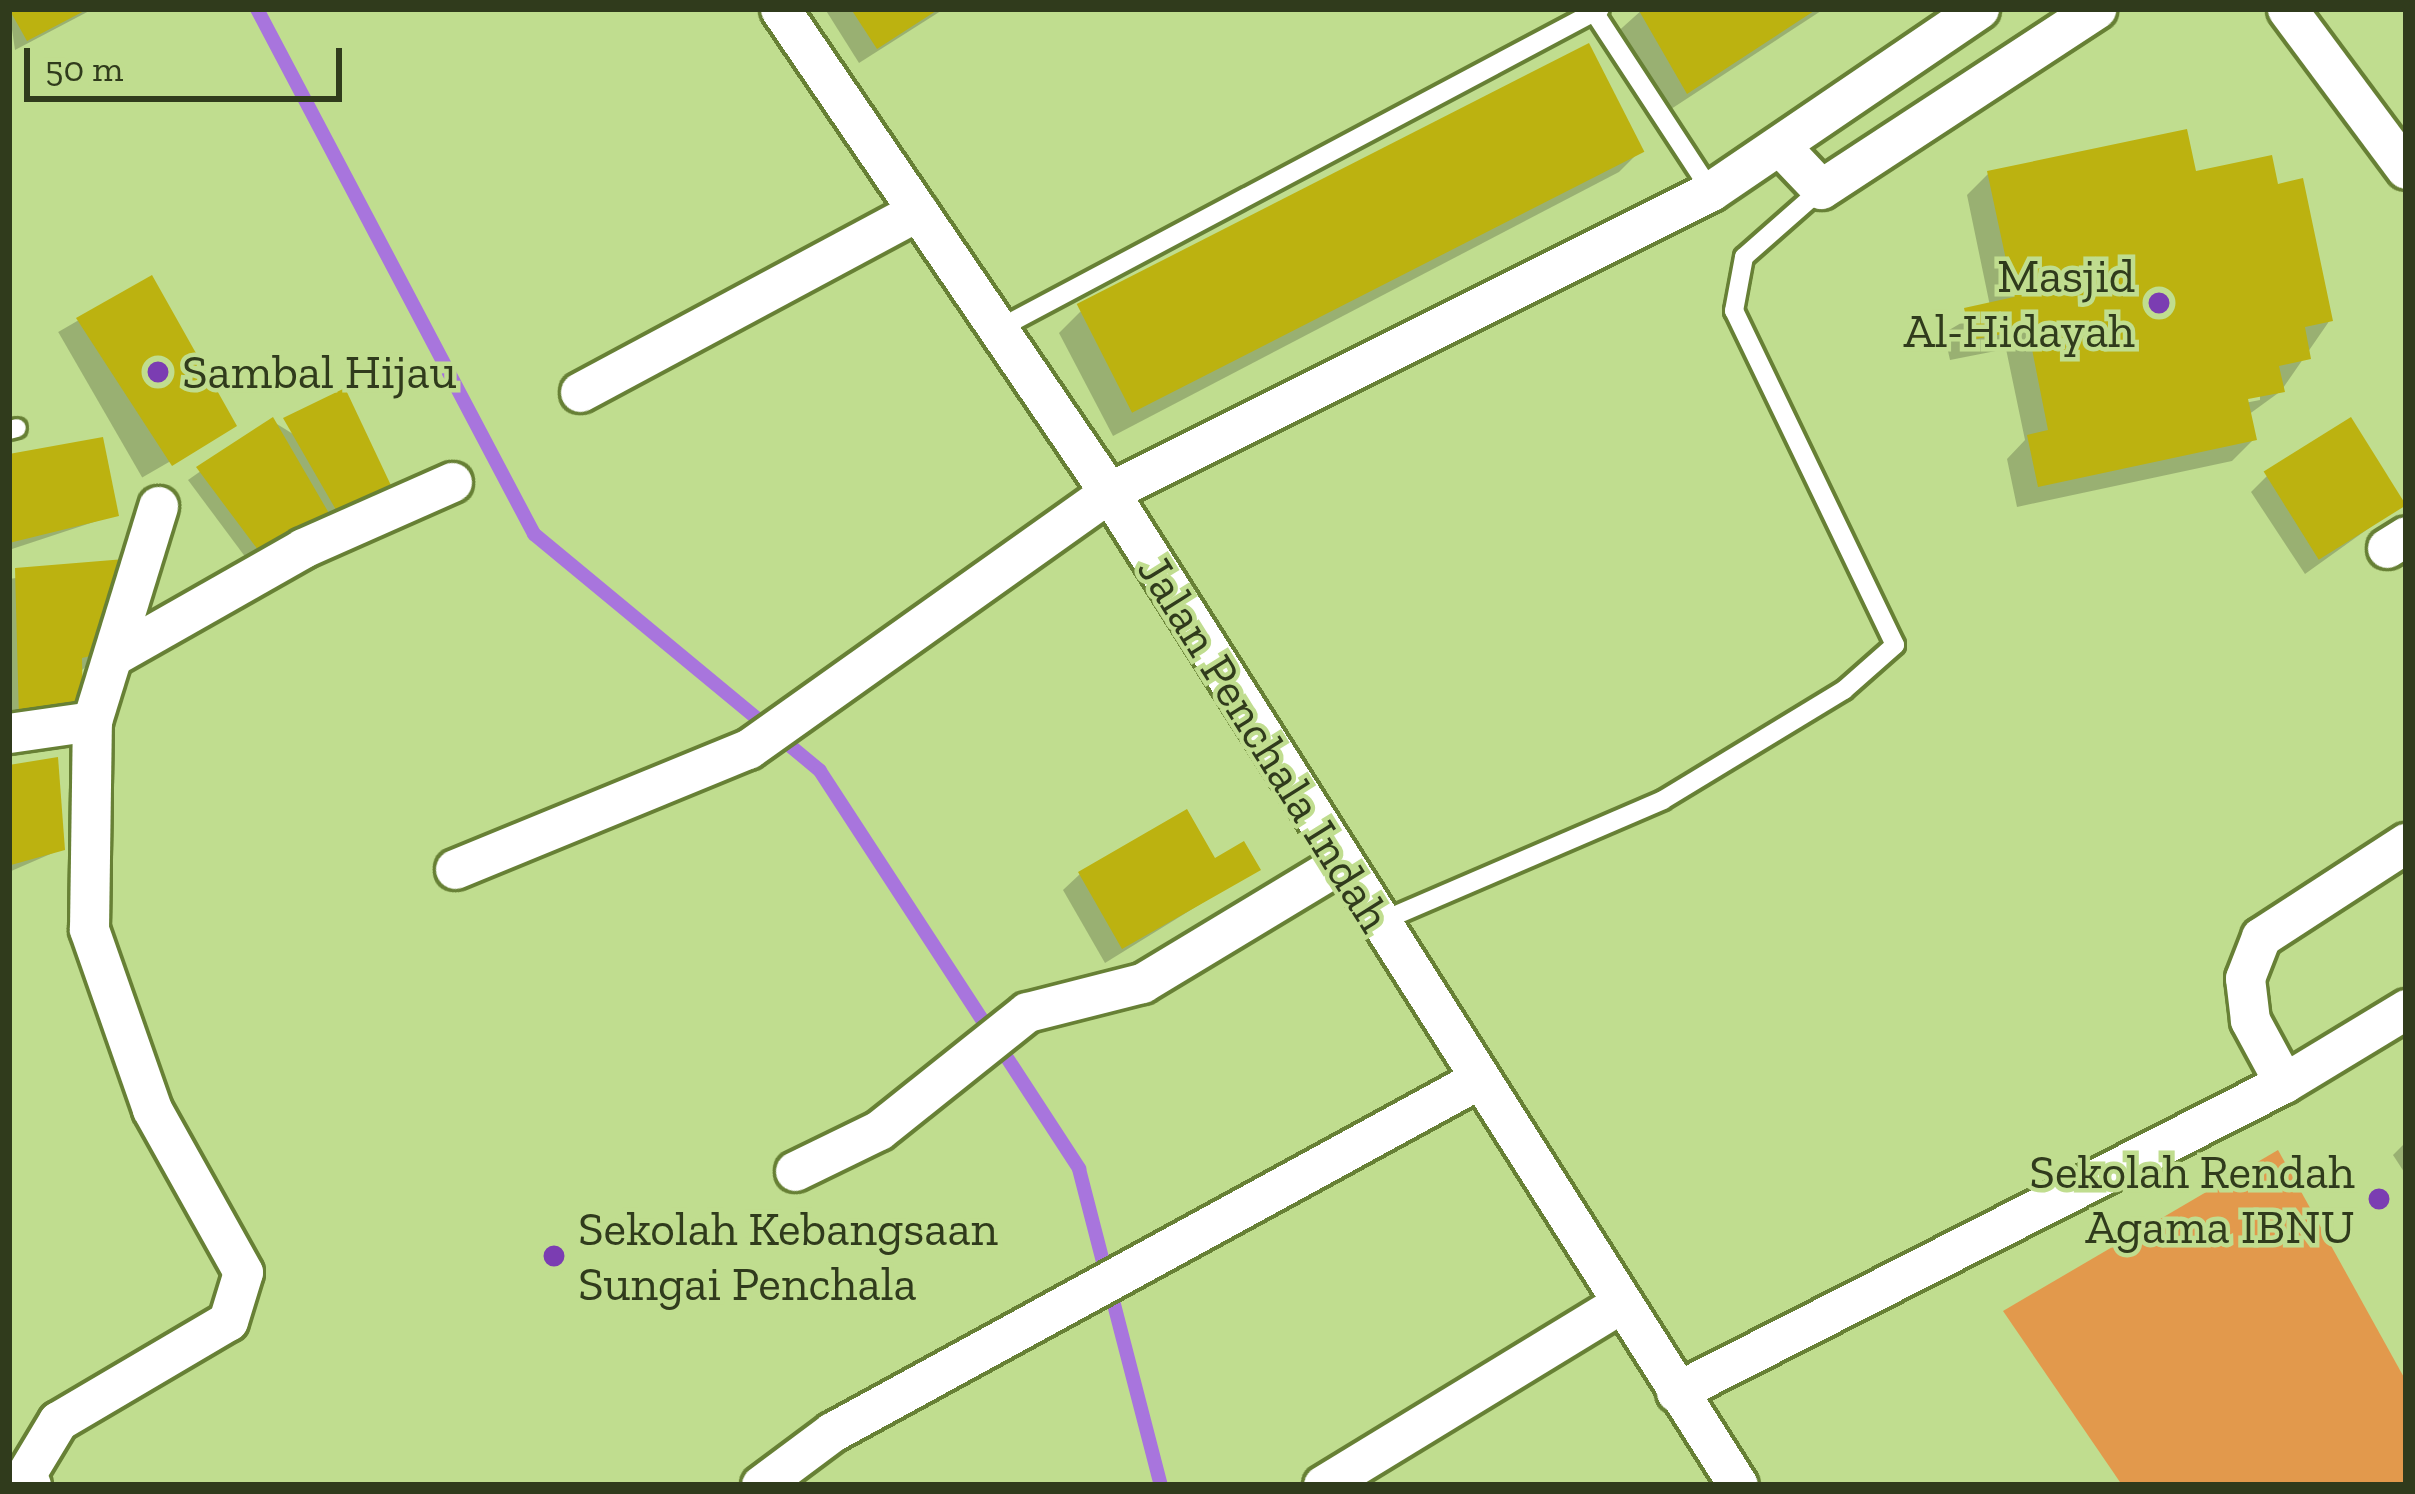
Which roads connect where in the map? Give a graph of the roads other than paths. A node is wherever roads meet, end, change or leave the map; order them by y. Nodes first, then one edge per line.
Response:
1 (781, 9) edge
2 (1978, 9) edge
3 (2096, 9) edge
4 (2287, 9) edge
5 (1597, 10) edge
6 (1783, 149) junction
7 (2406, 169) edge
8 (1821, 190) junction
9 (1711, 191) junction
10 (916, 211) junction
11 (1002, 327) junction
12 (580, 392) dead end
13 (452, 482) dead end
14 (1109, 492) junction
15 (158, 506) dead end
16 (115, 655) junction
17 (92, 721) junction
18 (9, 733) edge
19 (2406, 843) edge
20 (1339, 864) junction
21 (455, 869) dead end
22 (1377, 923) junction
23 (2406, 1009) edge
24 (1477, 1080) junction
25 (2284, 1083) junction
26 (795, 1171) dead end
27 (1620, 1304) junction
28 (1676, 1392) junction
29 (22, 1476) edge
30 (1730, 1482) edge
31 (761, 1485) edge
32 (1323, 1485) edge

1 - 10 street, Jalan Penchala Indah
2 - 6 street
3 - 8 street
4 - 7 street
5 - 9 lane
5 - 11 lane
6 - 8 street
6 - 9 street
8 - 22 lane
9 - 14 street
10 - 11 street, Jalan Penchala Indah
10 - 12 street
11 - 14 street, Jalan Penchala Indah
13 - 16 street
14 - 20 street, Jalan Penchala Indah
14 - 21 street
15 - 16 street
16 - 17 street
17 - 18 street
17 - 29 street
19 - 25 street
20 - 22 street, Jalan Penchala Indah
20 - 26 street
22 - 24 street, Jalan Penchala Indah
23 - 25 street
24 - 27 street, Jalan Penchala Indah
24 - 31 street
25 - 28 street
27 - 28 street, Jalan Penchala Indah
27 - 32 street
28 - 30 street, Jalan Penchala Indah

